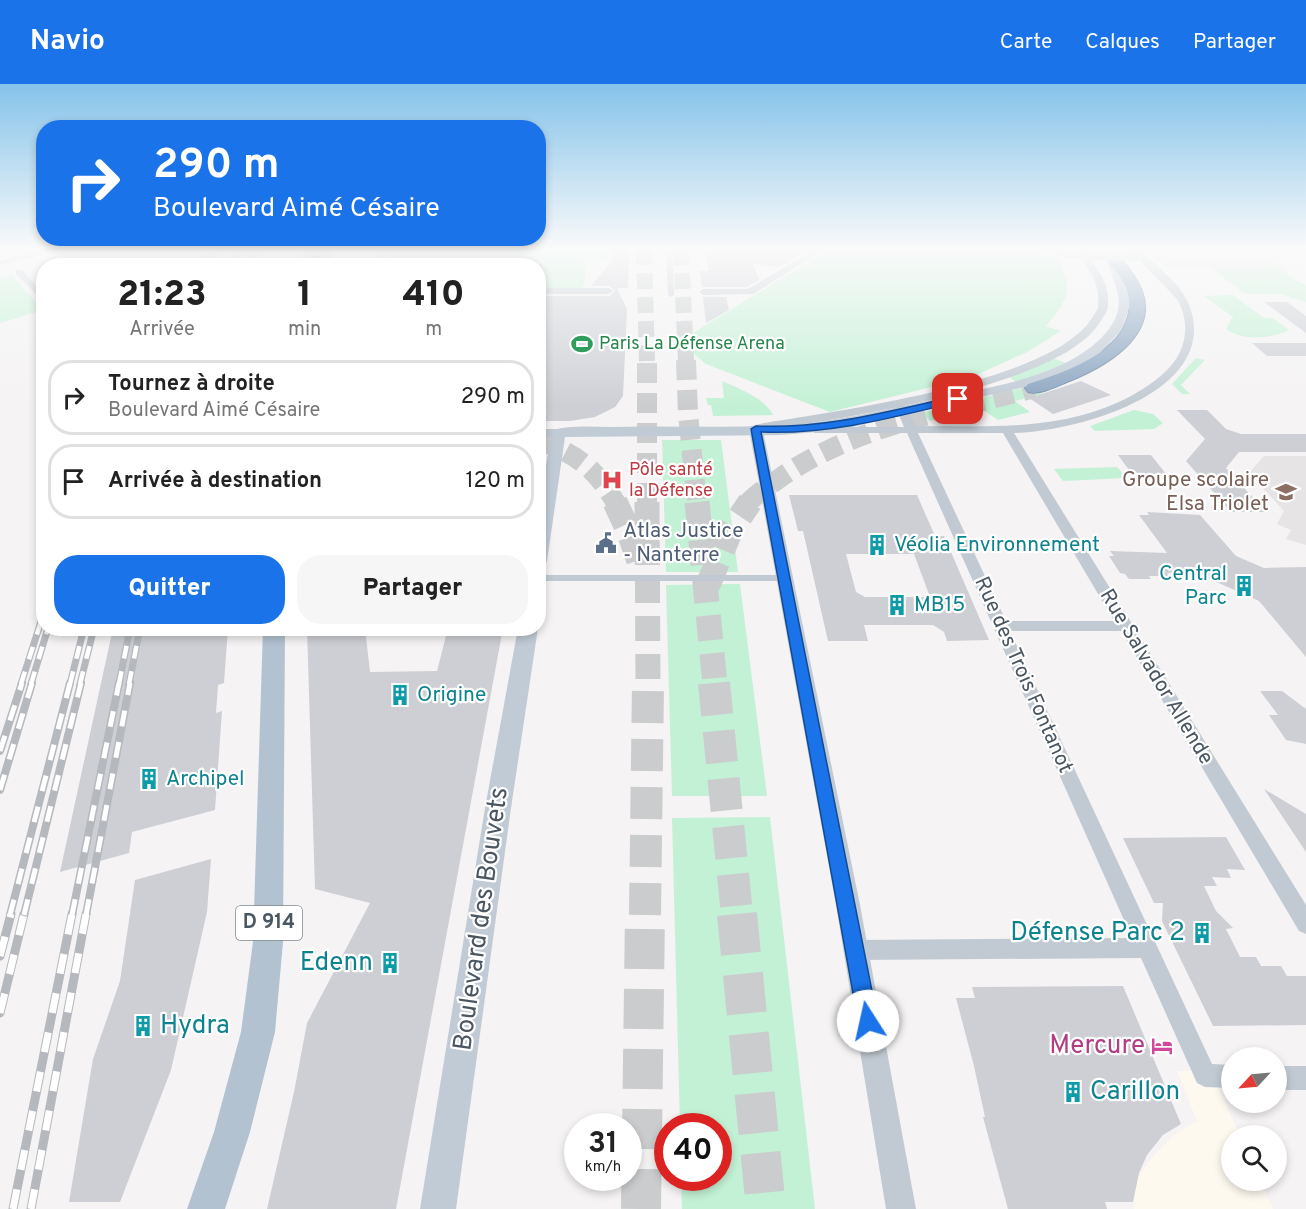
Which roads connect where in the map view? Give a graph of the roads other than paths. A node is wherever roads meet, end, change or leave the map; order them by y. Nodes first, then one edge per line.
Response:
1 (1104, 302) edge
2 (1125, 302) edge
3 (1137, 302) edge
4 (1181, 302) edge
5 (1006, 375) junction
6 (1034, 388) tunnel mouth
7 (996, 390) junction
8 (901, 407) junction
9 (756, 429) junction
10 (1006, 429) junction
11 (792, 430) junction
12 (911, 430) junction
13 (546, 433) edge
14 (558, 433) junction
15 (546, 510) edge
16 (546, 578) edge
17 (784, 578) junction
18 (1000, 626) junction
19 (1125, 626) junction
20 (274, 636) edge
21 (527, 636) edge
22 (1306, 923) edge
23 (1145, 948) junction
24 (856, 950) junction
25 (1221, 1077) edge
26 (1287, 1078) edge
27 (1306, 1078) edge
28 (207, 1209) edge
29 (438, 1209) edge
30 (901, 1209) edge

1 - 5 street
2 - 7 main road
3 - 6 highway
4 - 10 street
5 - 7 street
5 - 8 street
7 - 8 main road
8 - 9 street
8 - 11 main road
8 - 12 street, Rue des Trois Fontanot
9 - 11 main road
9 - 14 main road
9 - 17 street
10 - 12 street
10 - 19 street, Rue Salvador Allende
11 - 12 street
12 - 18 street, Rue des Trois Fontanot
13 - 14 street
14 - 15 main road
16 - 17 street
17 - 24 street
18 - 19 street
18 - 23 street, Rue des Trois Fontanot
19 - 22 street, Rue Salvador Allende
20 - 28 main road, D 914
21 - 29 main road, Boulevard des Bouvets
23 - 24 street
23 - 25 street, Rue des Trois Fontanot
24 - 30 street
26 - 27 street

